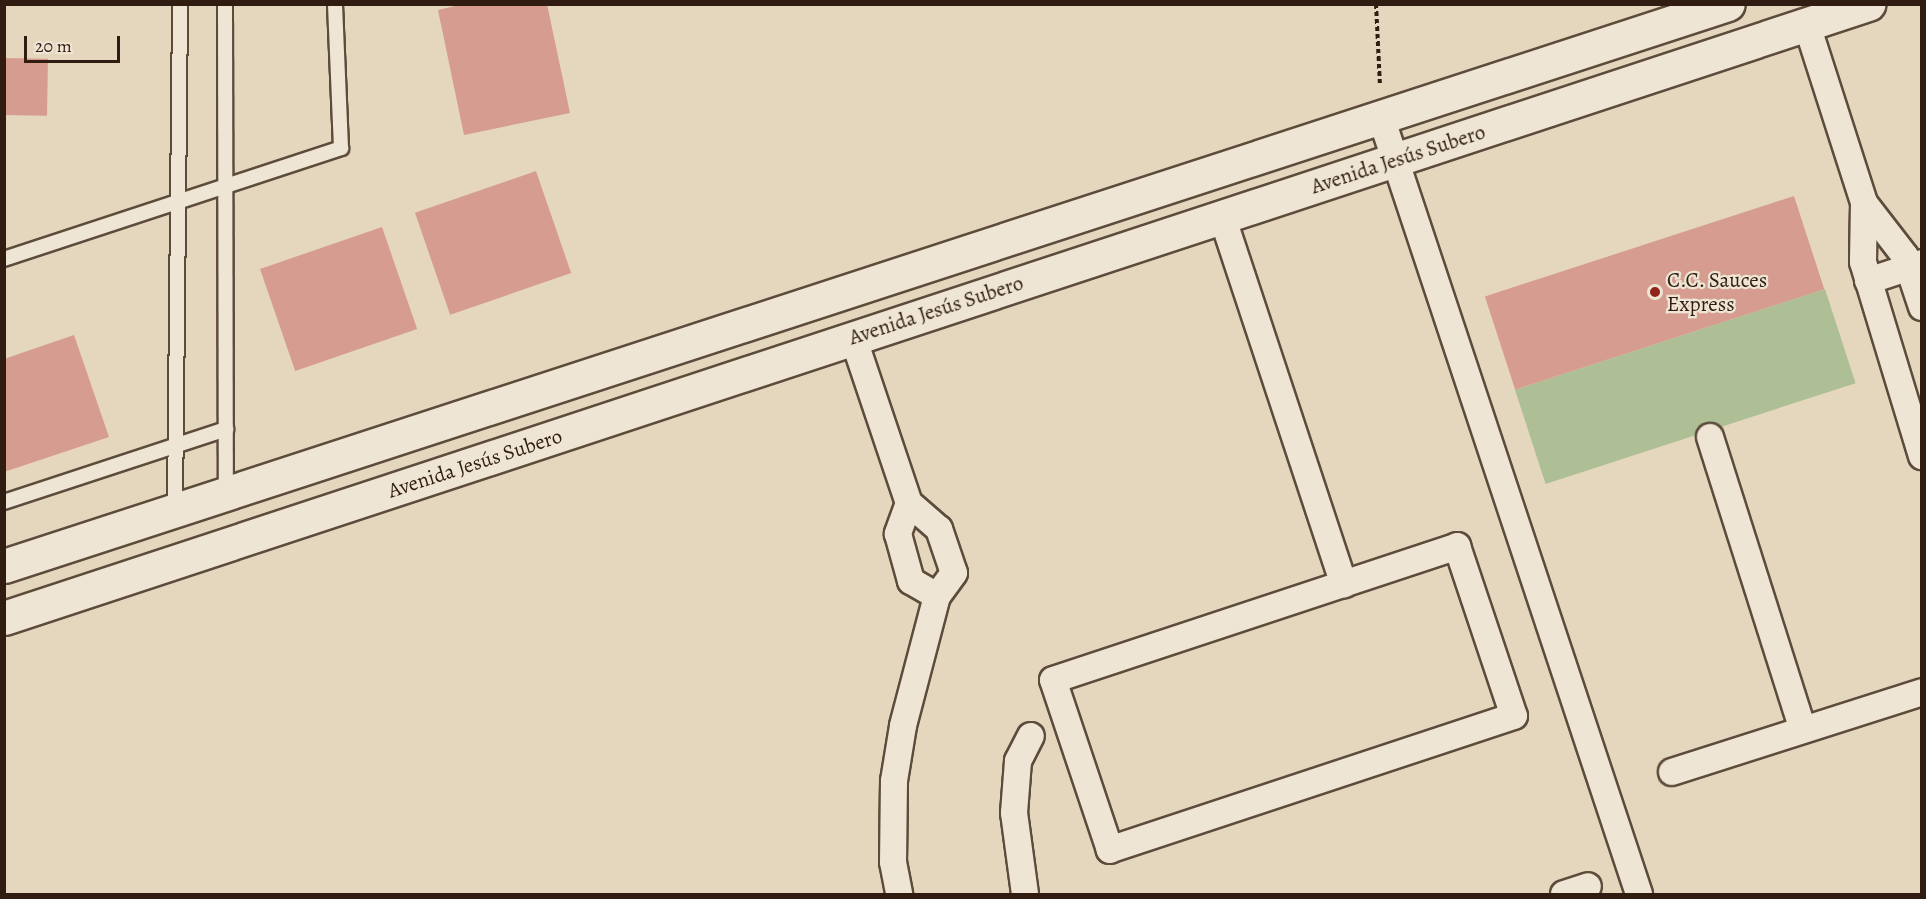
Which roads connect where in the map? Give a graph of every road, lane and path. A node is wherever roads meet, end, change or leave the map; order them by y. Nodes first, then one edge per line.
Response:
1 (180, 4) edge
2 (225, 4) edge
3 (335, 4) edge
4 (1376, 4) edge
5 (1728, 4) edge
6 (1868, 4) edge
7 (1807, 25) junction
8 (1381, 117) junction
9 (1397, 159) junction
10 (225, 189) junction
11 (178, 202) junction
12 (1864, 203) junction
13 (1222, 216) junction
14 (4, 259) edge
15 (1915, 265) edge
16 (1868, 281) junction
17 (1922, 307) edge
18 (853, 338) junction
19 (226, 429) junction
20 (1710, 437) dead end
21 (176, 445) junction
22 (1922, 456) edge
23 (226, 494) junction
24 (4, 502) edge
25 (909, 503) junction
26 (175, 510) junction
27 (4, 566) edge
28 (1344, 584) junction
29 (938, 596) junction
30 (4, 618) edge
31 (1922, 692) edge
32 (1803, 730) junction
33 (1031, 736) dead end
34 (1672, 772) dead end
35 (1588, 886) dead end
36 (899, 894) edge
37 (1025, 894) edge
38 (1564, 894) edge
39 (1639, 894) edge

1 - 11 lane
2 - 10 lane
3 - 10 lane
4 - 8 path
5 - 8 main road
6 - 7 main road, Avenida Jesús Subero
7 - 9 main road, Avenida Jesús Subero
7 - 12 street
8 - 9 street
8 - 23 main road
9 - 13 main road, Avenida Jesús Subero
9 - 39 street
10 - 11 lane
10 - 19 lane
11 - 14 lane
11 - 21 lane
12 - 15 street
12 - 16 street
13 - 18 main road, Avenida Jesús Subero
13 - 28 street
15 - 16 street
15 - 17 street
16 - 22 street
18 - 25 street
18 - 30 main road, Avenida Jesús Subero
19 - 21 lane
19 - 23 lane
20 - 32 street
21 - 24 lane
21 - 26 lane
23 - 26 main road
25 - 29 street
25 - 29 street
26 - 27 main road
28 - 28 street
29 - 36 street
31 - 32 street
32 - 34 street
33 - 37 street
35 - 38 street

